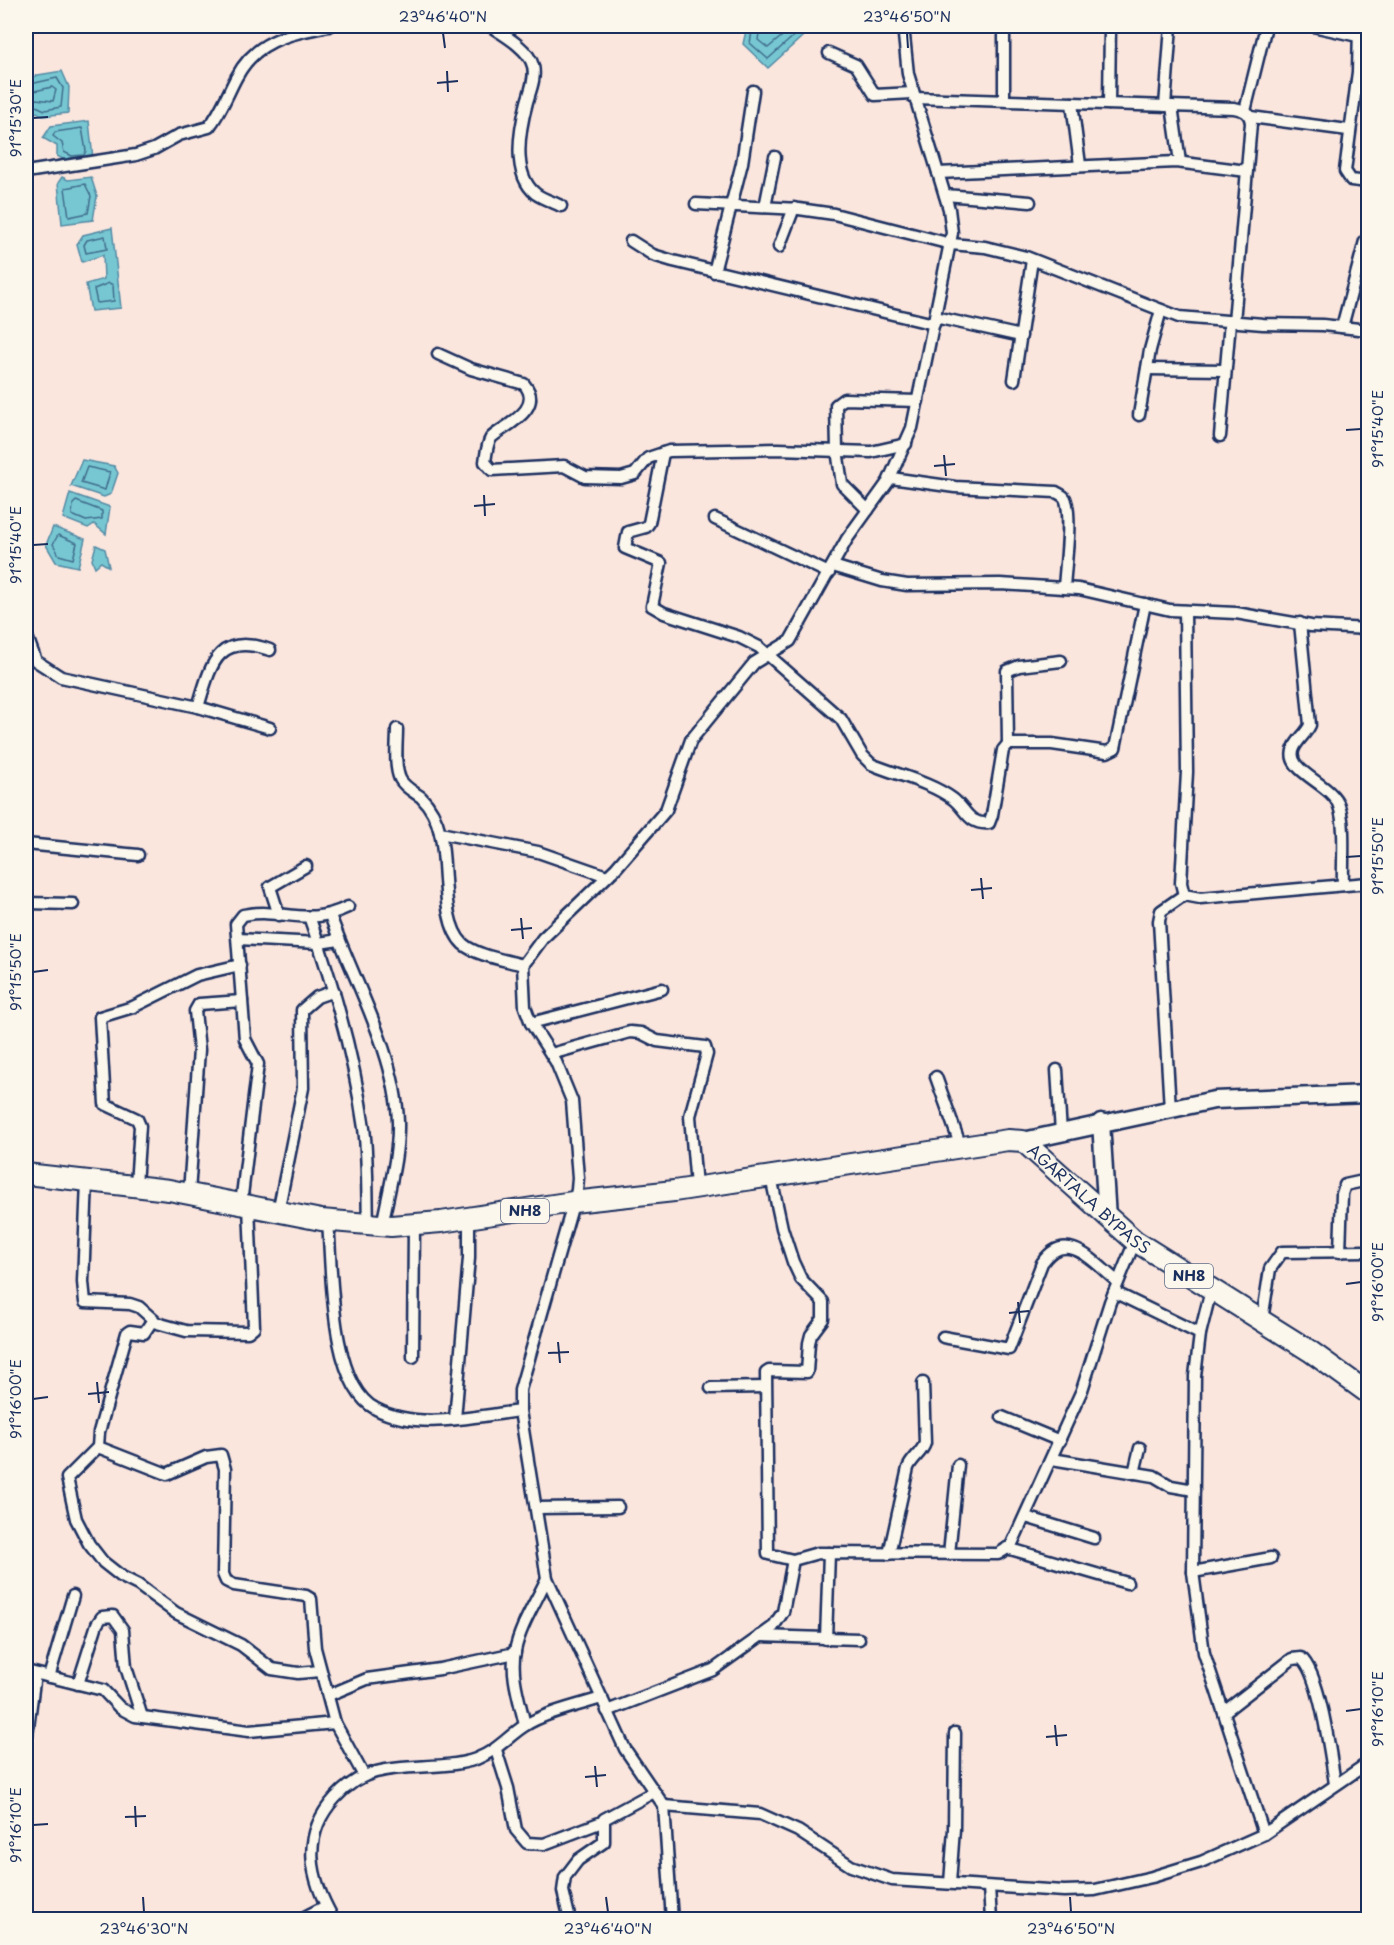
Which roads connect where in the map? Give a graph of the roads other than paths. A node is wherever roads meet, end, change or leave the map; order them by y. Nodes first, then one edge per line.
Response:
1 (329, 26) edge
2 (490, 26) edge
3 (903, 26) edge
4 (1004, 26) edge
5 (1110, 26) edge
6 (1171, 26) edge
7 (1266, 26) edge
8 (1313, 26) edge
9 (1358, 31) edge
10 (829, 53) dead end
11 (753, 91) dead end
12 (913, 95) junction
13 (1004, 100) junction
14 (1072, 102) junction
15 (1109, 104) junction
16 (1168, 106) junction
17 (1248, 114) junction
18 (1348, 130) junction
19 (775, 157) dead end
20 (1180, 162) junction
21 (1080, 165) junction
22 (1247, 171) junction
23 (26, 172) edge
24 (939, 174) junction
25 (1368, 182) edge
26 (945, 195) junction
27 (1030, 202) dead end
28 (696, 204) dead end
29 (731, 205) junction
30 (561, 206) dead end
31 (765, 207) junction
32 (794, 208) junction
33 (1368, 237) edge
34 (631, 241) dead end
35 (951, 244) junction
36 (779, 247) dead end
37 (1032, 260) junction
38 (714, 272) junction
39 (1161, 310) junction
40 (934, 321) junction
41 (1232, 322) junction
42 (1342, 327) junction
43 (1368, 330) edge
44 (1022, 336) junction
45 (438, 354) dead end
46 (1147, 369) junction
47 (1225, 369) junction
48 (1014, 380) dead end
49 (918, 401) junction
50 (1139, 415) dead end
51 (1220, 436) dead end
52 (906, 444) junction
53 (837, 450) junction
54 (663, 453) junction
55 (891, 478) junction
56 (868, 510) junction
57 (715, 519) dead end
58 (831, 569) junction
59 (1064, 588) junction
60 (1145, 604) junction
61 (1185, 611) junction
62 (1300, 623) junction
63 (1368, 629) edge
64 (26, 634) edge
65 (270, 650) dead end
66 (767, 656) junction
67 (1061, 661) dead end
68 (198, 707) junction
69 (270, 728) dead end
70 (397, 729) dead end
71 (1008, 744) junction
72 (440, 833) junction
73 (26, 844) edge
74 (138, 855) dead end
75 (306, 866) dead end
76 (607, 876) junction
77 (1368, 883) edge
78 (1343, 885) junction
79 (1184, 895) junction
80 (26, 903) edge
81 (73, 904) dead end
82 (348, 907) dead end
83 (279, 915) junction
84 (330, 915) junction
85 (310, 919) junction
86 (238, 939) junction
87 (339, 940) junction
88 (319, 943) junction
89 (240, 965) junction
90 (523, 965) junction
91 (663, 988) dead end
92 (334, 991) junction
93 (242, 1001) junction
94 (531, 1023) junction
95 (551, 1053) junction
96 (1057, 1070) dead end
97 (936, 1077) dead end
98 (1368, 1094) edge
99 (1170, 1109) junction
100 (1101, 1122) junction
101 (1061, 1133) junction
102 (1023, 1141) junction
103 (961, 1147) junction
104 (26, 1174) edge
105 (771, 1176) junction
106 (1368, 1180) edge
107 (87, 1181) junction
108 (136, 1185) junction
109 (696, 1186) junction
110 (189, 1193) junction
111 (573, 1202) junction
112 (245, 1205) junction
113 (278, 1212) junction
114 (1107, 1218) junction
115 (469, 1219) junction
116 (328, 1221) junction
117 (375, 1226) junction
118 (414, 1226) junction
119 (1135, 1241) junction
120 (1368, 1251) edge
121 (1340, 1252) junction
122 (1116, 1287) junction
123 (1211, 1290) junction
124 (1262, 1320) junction
125 (152, 1321) junction
126 (1200, 1334) junction
127 (943, 1337) dead end
128 (413, 1357) dead end
129 (923, 1383) dead end
130 (765, 1387) junction
131 (711, 1388) dead end
132 (1368, 1393) edge
133 (520, 1411) junction
134 (1002, 1417) dead end
135 (455, 1419) junction
136 (1060, 1441) junction
137 (98, 1447) junction
138 (1140, 1448) dead end
139 (1052, 1459) junction
140 (958, 1465) dead end
141 (1134, 1473) junction
142 (1194, 1490) junction
143 (618, 1507) dead end
144 (536, 1508) junction
145 (1026, 1517) junction
146 (1094, 1538) dead end
147 (1007, 1548) junction
148 (829, 1553) junction
149 (889, 1554) junction
150 (949, 1554) junction
151 (1271, 1558) dead end
152 (793, 1560) junction
153 (1193, 1572) junction
154 (547, 1578) junction
155 (1127, 1583) dead end
156 (73, 1596) dead end
157 (760, 1636) junction
158 (826, 1639) junction
159 (859, 1640) dead end
160 (515, 1653) junction
161 (320, 1671) junction
162 (30, 1673) edge
163 (49, 1677) junction
164 (78, 1684) junction
165 (329, 1695) junction
166 (602, 1698) junction
167 (608, 1711) junction
168 (1224, 1712) junction
169 (142, 1717) junction
170 (335, 1724) junction
171 (525, 1725) junction
172 (955, 1733) dead end
173 (27, 1735) dead end
174 (496, 1750) junction
175 (1368, 1763) edge
176 (364, 1776) junction
177 (1335, 1784) junction
178 (654, 1792) junction
179 (664, 1806) junction
180 (602, 1822) junction
181 (1264, 1834) junction
182 (950, 1883) junction
183 (989, 1887) junction
184 (326, 1906) junction
185 (299, 1920) edge
186 (334, 1920) edge
187 (570, 1920) edge
188 (672, 1920) edge
189 (991, 1920) edge

1 - 23 street
2 - 30 street
3 - 12 street
4 - 13 street
5 - 15 street
6 - 16 street
7 - 17 street
8 - 9 street
9 - 18 street
10 - 12 street
11 - 29 street
12 - 13 street
12 - 24 street
13 - 14 street
14 - 15 street
14 - 21 street
15 - 16 street
16 - 17 street
16 - 20 street
17 - 18 street
17 - 22 street
18 - 25 street
19 - 31 street
20 - 21 street
20 - 22 street
21 - 24 street
22 - 41 street
24 - 26 street
26 - 27 street
26 - 35 street
28 - 29 street
29 - 31 street
29 - 38 street
31 - 32 street
32 - 35 street
32 - 36 street
33 - 42 street
34 - 38 street
35 - 37 street
35 - 40 street
37 - 39 street
37 - 44 street
38 - 40 street
39 - 41 street
39 - 46 street
40 - 44 street
40 - 49 street
41 - 42 street
41 - 47 street
42 - 43 street
44 - 48 street
45 - 54 street
46 - 47 street
46 - 50 street
47 - 51 street
49 - 52 street
49 - 53 street
52 - 53 street
52 - 55 street
53 - 54 street
53 - 56 street
54 - 66 street
55 - 56 street
55 - 59 street
56 - 58 street
57 - 58 street
58 - 59 street
58 - 66 street
59 - 60 street
60 - 61 street
60 - 71 street
61 - 62 street
61 - 79 street
62 - 63 street
62 - 78 street
64 - 68 street
65 - 68 street
66 - 71 street
66 - 76 street
67 - 71 street
68 - 69 street
70 - 72 street
72 - 76 street
72 - 90 street
73 - 74 street
75 - 83 street
76 - 90 street
77 - 78 street
78 - 79 street
79 - 99 street
80 - 81 street
82 - 84 street
83 - 85 street
83 - 86 street
84 - 85 street
84 - 87 street
85 - 88 street
86 - 88 street
86 - 89 street
87 - 88 street
87 - 117 street
88 - 92 street
89 - 93 street
89 - 108 street
90 - 94 street
91 - 94 street
92 - 113 street
92 - 117 street
93 - 110 street
93 - 112 street
94 - 95 street
95 - 109 street
95 - 111 street
96 - 101 street
97 - 103 street
98 - 99 main road
99 - 100 main road
100 - 101 main road
100 - 114 main road
101 - 102 main road
102 - 103 highway, NH8
102 - 114 highway, AGARTALA BYPASS / NH8
103 - 105 highway, NH8
104 - 107 highway, NH8
105 - 109 highway, NH8
105 - 130 street
106 - 121 street
107 - 108 highway, NH8
107 - 125 street
108 - 110 highway, NH8
109 - 111 highway, NH8
110 - 112 highway, NH8
111 - 115 highway, NH8
111 - 133 street
112 - 113 highway, NH8
112 - 125 street
113 - 116 highway, NH8
114 - 119 highway, AGARTALA BYPASS / NH8
115 - 118 highway, NH8
115 - 135 street
116 - 117 highway, NH8
116 - 135 street
117 - 118 highway, NH8
118 - 128 street
119 - 122 street
119 - 123 highway, AGARTALA BYPASS / NH8
120 - 121 street
121 - 124 street
122 - 126 street
122 - 127 street
122 - 136 street
123 - 124 highway, AGARTALA BYPASS / NH8
123 - 126 street
124 - 132 highway, AGARTALA BYPASS / NH8
125 - 137 street
126 - 142 street
129 - 149 street
130 - 131 street
130 - 152 street
133 - 135 street
133 - 144 street
134 - 136 street
136 - 139 street
137 - 161 street
137 - 161 street
138 - 141 street
139 - 141 street
139 - 145 street
140 - 150 street
141 - 142 street
142 - 153 street
143 - 144 street
144 - 154 street
145 - 146 street
145 - 147 street
147 - 150 street
147 - 155 street
148 - 149 street
148 - 152 street
148 - 158 street
149 - 150 street
151 - 153 street
152 - 157 street
153 - 168 street
154 - 160 street
154 - 166 street
156 - 163 street
157 - 158 street
157 - 167 street
158 - 159 street
160 - 165 street
160 - 171 street
161 - 165 street
162 - 163 street
162 - 173 street
163 - 164 street
164 - 169 street
164 - 169 street
165 - 170 street
166 - 167 street
166 - 171 street
167 - 178 street
168 - 177 street
168 - 181 street
169 - 170 street
170 - 176 street
171 - 174 street
172 - 182 street
174 - 176 street
174 - 180 street
175 - 177 street
176 - 184 street
177 - 181 street
178 - 179 street
178 - 180 street
179 - 182 street
179 - 188 street
180 - 187 street
181 - 183 street
182 - 183 street
183 - 189 street
184 - 185 street
184 - 186 street

